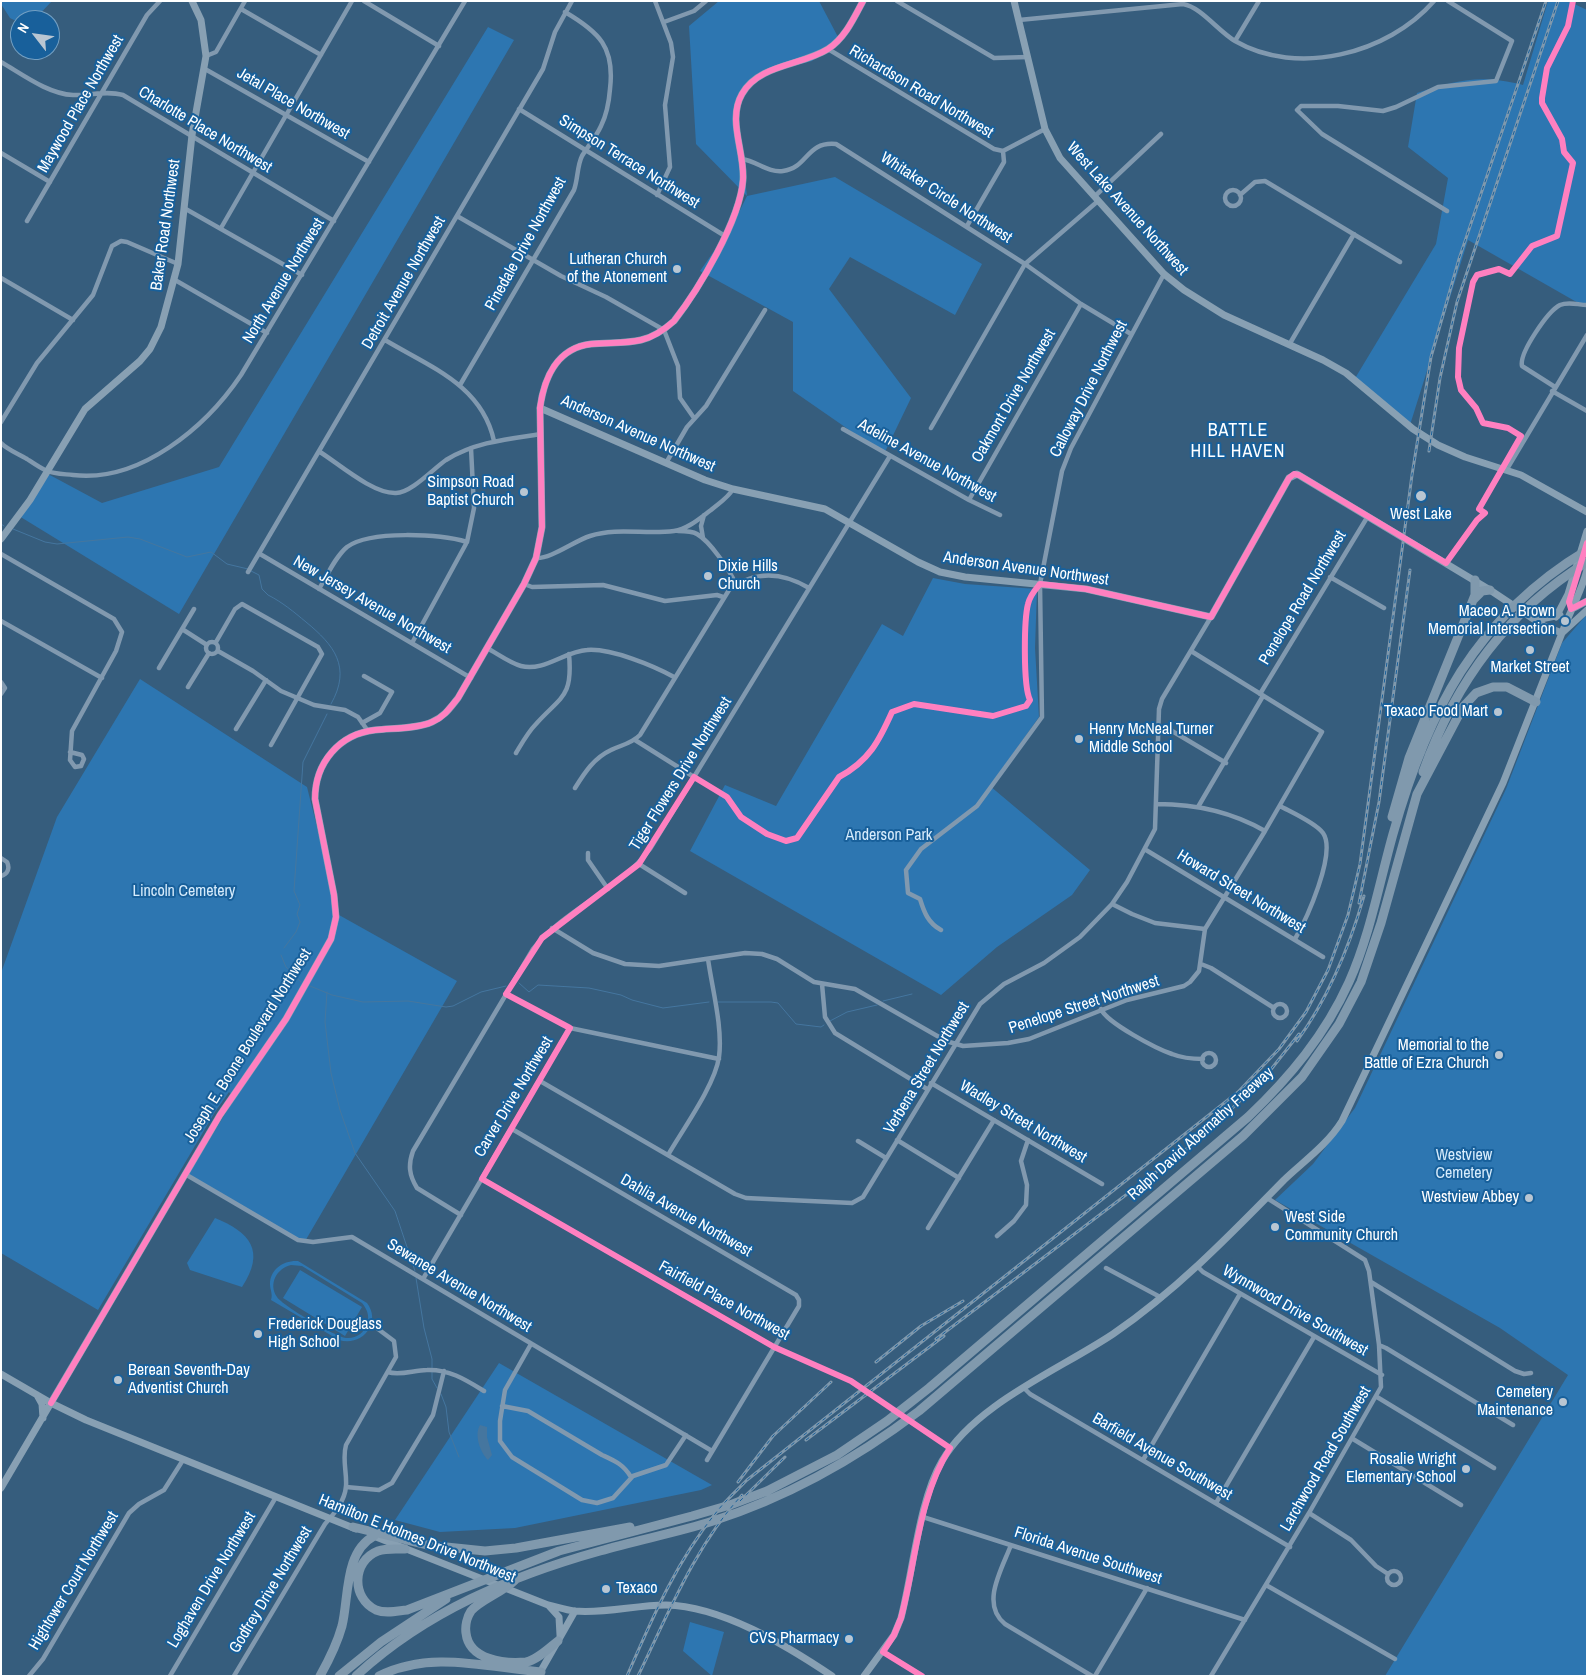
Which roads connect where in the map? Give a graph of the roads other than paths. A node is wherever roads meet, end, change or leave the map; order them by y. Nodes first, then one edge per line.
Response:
1 (160, 1) edge
2 (192, 1) edge
3 (245, 1) edge
4 (352, 1) edge
5 (364, 1) edge
6 (465, 1) edge
7 (572, 1) edge
8 (655, 1) edge
9 (706, 1) edge
10 (863, 1) edge
11 (897, 1) edge
12 (1014, 1) edge
13 (1259, 1) edge
14 (1434, 1) edge
15 (1448, 1) edge
16 (240, 9) junction
17 (565, 12) junction
18 (1019, 20) junction
19 (664, 22) junction
20 (1235, 41) junction
21 (439, 46) junction
22 (828, 49) junction
23 (321, 55) junction
24 (206, 56) junction
25 (1028, 57) junction
26 (1, 62) edge
27 (205, 69) junction
28 (102, 91) junction
29 (520, 109) junction
30 (286, 114) junction
31 (1045, 129) junction
32 (1161, 134) dead end
33 (192, 135) junction
34 (586, 149) junction
35 (1003, 151) junction
36 (1, 153) edge
37 (742, 159) junction
38 (369, 162) junction
39 (252, 174) junction
40 (50, 182) junction
41 (657, 195) junction
42 (1240, 195) dead end
43 (1096, 199) junction
44 (184, 208) junction
45 (1447, 211) dead end
46 (458, 216) junction
47 (27, 221) dead end
48 (334, 221) junction
49 (967, 226) junction
50 (221, 228) junction
51 (1354, 234) junction
52 (725, 236) junction
53 (534, 260) junction
54 (1400, 262) dead end
55 (178, 264) junction
56 (1026, 264) junction
57 (1164, 274) junction
58 (302, 275) junction
59 (1, 278) edge
60 (175, 280) junction
61 (1081, 304) junction
62 (1587, 305) edge
63 (765, 310) dead end
64 (73, 320) junction
65 (664, 330) junction
66 (267, 333) junction
67 (1131, 334) junction
68 (1587, 335) edge
69 (385, 340) junction
70 (1289, 345) junction
71 (460, 386) junction
72 (1554, 389) junction
73 (540, 408) junction
74 (1587, 411) edge
75 (694, 418) junction
76 (1, 422) edge
77 (931, 428) dead end
78 (843, 429) dead end
79 (541, 434) junction
80 (494, 441) junction
81 (1, 443) edge
82 (471, 448) junction
83 (320, 452) junction
84 (890, 456) junction
85 (666, 464) junction
86 (1507, 469) junction
87 (48, 471) junction
88 (734, 489) junction
89 (969, 500) junction
90 (1587, 512) edge
91 (704, 515) junction
92 (1000, 515) dead end
93 (1368, 516) junction
94 (849, 522) junction
95 (675, 531) junction
96 (1587, 531) edge
97 (703, 538) junction
98 (1, 539) edge
99 (467, 542) junction
100 (1587, 543) edge
101 (1587, 550) edge
102 (1, 554) edge
103 (260, 554) junction
104 (536, 558) junction
105 (1587, 562) edge
106 (250, 570) dead end
107 (1586, 574) edge
108 (1330, 578) junction
109 (1474, 580) junction
110 (524, 584) junction
111 (736, 584) junction
112 (1040, 584) junction
113 (319, 588) junction
114 (809, 588) junction
115 (1490, 590) junction
116 (723, 597) junction
117 (1473, 599) junction
118 (1587, 601) edge
119 (194, 608) dead end
120 (1384, 608) dead end
121 (1571, 609) junction
122 (1587, 610) edge
123 (1531, 616) junction
124 (1211, 617) junction
125 (1556, 617) junction
126 (1542, 619) junction
127 (1, 621) edge
128 (182, 630) junction
129 (1562, 633) junction
130 (216, 642) junction
131 (412, 643) junction
132 (207, 644) junction
133 (487, 648) junction
134 (218, 651) junction
135 (1191, 651) junction
136 (209, 653) junction
137 (569, 654) junction
138 (159, 668) dead end
139 (364, 676) dead end
140 (674, 677) junction
141 (102, 678) junction
142 (471, 678) junction
143 (266, 680) junction
144 (1, 682) edge
145 (188, 687) dead end
146 (1, 694) edge
147 (1262, 695) junction
148 (297, 698) junction
149 (1536, 702) junction
150 (362, 723) junction
151 (1158, 726) junction
152 (236, 728) dead end
153 (368, 731) junction
154 (635, 740) junction
155 (271, 745) dead end
156 (70, 752) dead end
157 (516, 753) dead end
158 (1226, 763) junction
159 (694, 776) junction
160 (575, 788) dead end
161 (1417, 794) junction
162 (1157, 804) junction
163 (1280, 806) junction
164 (1198, 807) junction
165 (1266, 831) junction
166 (1392, 835) junction
167 (1146, 850) junction
168 (588, 853) dead end
169 (1, 858) edge
170 (639, 864) junction
171 (1, 876) edge
172 (608, 888) junction
173 (685, 893) dead end
174 (1225, 896) junction
175 (1112, 904) junction
176 (552, 928) junction
177 (1205, 929) junction
178 (941, 930) dead end
179 (1295, 939) junction
180 (1323, 957) dead end
181 (708, 958) junction
182 (1201, 964) junction
183 (822, 984) junction
184 (506, 994) junction
185 (1274, 1008) dead end
186 (1101, 1009) junction
187 (570, 1028) junction
188 (954, 1044) junction
189 (719, 1059) junction
190 (1203, 1059) dead end
191 (540, 1080) junction
192 (931, 1082) junction
193 (927, 1089) junction
194 (994, 1120) junction
195 (512, 1129) junction
196 (897, 1140) junction
197 (1028, 1140) junction
198 (858, 1141) dead end
199 (668, 1155) junction
200 (886, 1158) junction
201 (185, 1174) junction
202 (959, 1178) junction
203 (482, 1179) junction
204 (1102, 1184) dead end
205 (1267, 1198) junction
206 (461, 1215) junction
207 (928, 1228) dead end
208 (996, 1236) dead end
209 (1198, 1267) junction
210 (1106, 1268) dead end
211 (423, 1279) junction
212 (1371, 1282) junction
213 (1240, 1294) junction
214 (1162, 1298) junction
215 (378, 1329) dead end
216 (1314, 1337) junction
217 (531, 1344) junction
218 (1379, 1345) junction
219 (774, 1347) junction
220 (444, 1371) junction
221 (388, 1372) junction
222 (1532, 1373) dead end
223 (1, 1374) edge
224 (1382, 1375) junction
225 (61, 1387) junction
226 (1024, 1388) junction
227 (484, 1391) dead end
228 (37, 1395) junction
229 (1377, 1397) junction
230 (51, 1403) junction
231 (502, 1406) junction
232 (65, 1410) junction
233 (43, 1418) junction
234 (1513, 1425) dead end
235 (686, 1435) junction
236 (1353, 1439) junction
237 (950, 1448) junction
238 (712, 1451) junction
239 (183, 1460) junction
240 (707, 1460) dead end
241 (1143, 1460) junction
242 (1494, 1468) dead end
243 (631, 1477) junction
244 (346, 1487) junction
245 (1, 1488) edge
246 (276, 1497) junction
247 (1216, 1504) junction
248 (1461, 1505) dead end
249 (1309, 1513) junction
250 (923, 1517) junction
251 (331, 1518) junction
252 (648, 1527) junction
253 (356, 1528) junction
254 (374, 1536) junction
255 (362, 1545) junction
256 (1011, 1545) junction
257 (1290, 1547) junction
258 (405, 1549) junction
259 (1388, 1574) dead end
260 (520, 1576) junction
261 (1266, 1585) junction
262 (1147, 1588) junction
263 (464, 1589) junction
264 (548, 1605) junction
265 (575, 1611) junction
266 (1245, 1620) junction
267 (559, 1639) junction
268 (883, 1652) junction
269 (1396, 1659) dead end
270 (527, 1662) junction
271 (541, 1671) edge
272 (829, 1675) edge
273 (29, 1676) edge
274 (170, 1676) edge
275 (234, 1676) edge
276 (320, 1676) edge
277 (339, 1676) edge
278 (356, 1676) edge
279 (379, 1676) edge
280 (864, 1676) edge
281 (922, 1676) edge
282 (1093, 1676) edge
283 (1211, 1676) edge

1 - 28 street, Maywood Place Northwest
2 - 24 main road, Baker Road Northwest
3 - 16 street
4 - 23 street
5 - 21 street
6 - 21 street, North Avenue Northwest
7 - 17 street, Detroit Avenue Northwest
8 - 19 street
9 - 19 street
10 - 22 main road, Joseph E. Boone Boulevard Northwest
11 - 25 street
12 - 18 main road, West Lake Avenue Northwest
13 - 20 street
14 - 20 street
15 - 45 street
16 - 23 street
16 - 24 street
17 - 29 street, Detroit Avenue Northwest
17 - 34 street, Pinedale Drive Northwest
18 - 20 street
18 - 25 main road, West Lake Avenue Northwest
19 - 41 street
21 - 38 street, North Avenue Northwest
22 - 35 street, Richardson Road Northwest
22 - 37 main road, Joseph E. Boone Boulevard Northwest
23 - 30 street
24 - 27 main road, Baker Road Northwest
25 - 31 main road, West Lake Avenue Northwest
26 - 28 street, Charlotte Place Northwest
27 - 30 street, Jetal Place Northwest
27 - 33 main road, Baker Road Northwest
28 - 33 street, Charlotte Place Northwest
28 - 40 street, Maywood Place Northwest
29 - 34 street, Simpson Terrace Northwest
29 - 46 street, Detroit Avenue Northwest
30 - 38 street, Jetal Place Northwest
30 - 39 street
31 - 35 street
31 - 43 main road, West Lake Avenue Northwest
32 - 43 street
33 - 39 street, Charlotte Place Northwest
33 - 44 main road, Baker Road Northwest
34 - 41 street, Simpson Terrace Northwest
34 - 53 street, Pinedale Drive Northwest
35 - 49 street
36 - 40 street
37 - 49 street, Whitaker Circle Northwest
37 - 52 main road, Joseph E. Boone Boulevard Northwest
38 - 48 street, North Avenue Northwest
39 - 48 street, Charlotte Place Northwest
39 - 50 street
40 - 47 street, Maywood Place Northwest
41 - 52 street, Simpson Terrace Northwest
42 - 51 street
43 - 56 street
43 - 57 main road, West Lake Avenue Northwest
44 - 50 street
44 - 55 main road, Baker Road Northwest
46 - 53 street
46 - 69 street, Detroit Avenue Northwest
48 - 58 street, North Avenue Northwest
49 - 56 street, Whitaker Circle Northwest
50 - 58 street
51 - 54 street
51 - 70 street
52 - 65 main road, Joseph E. Boone Boulevard Northwest
53 - 65 street
53 - 71 street, Pinedale Drive Northwest
55 - 60 main road, Baker Road Northwest
55 - 64 street
56 - 61 street, Whitaker Circle Northwest
56 - 77 street
57 - 67 street, Calloway Drive Northwest
57 - 70 main road, West Lake Avenue Northwest
58 - 66 street, North Avenue Northwest
59 - 64 street
60 - 66 street
60 - 87 main road, Baker Road Northwest
61 - 67 street, Whitaker Circle Northwest
61 - 89 street, Oakmont Drive Northwest
62 - 72 street
63 - 75 street
64 - 76 street
65 - 73 main road, Joseph E. Boone Boulevard Northwest
65 - 75 street
66 - 87 street, North Avenue Northwest
67 - 112 street, Calloway Drive Northwest
68 - 72 street
69 - 71 street
69 - 83 street, Detroit Avenue Northwest
70 - 86 main road, West Lake Avenue Northwest
71 - 80 street
72 - 74 street
72 - 86 street
73 - 79 main road, Joseph E. Boone Boulevard Northwest
73 - 85 main road, Anderson Avenue Northwest
75 - 85 street
78 - 84 street, Adeline Avenue Northwest
79 - 80 street
79 - 104 main road, Joseph E. Boone Boulevard Northwest
80 - 82 street
81 - 87 street
82 - 83 street
82 - 99 street
83 - 103 street, Detroit Avenue Northwest
84 - 89 street, Adeline Avenue Northwest
84 - 94 street, Tiger Flowers Drive Northwest
85 - 88 main road, Anderson Avenue Northwest
86 - 90 main road, West Lake Avenue Northwest
87 - 98 main road, Baker Road Northwest
88 - 91 street
88 - 94 main road, Anderson Avenue Northwest
89 - 92 street, Adeline Avenue Northwest
91 - 95 street
91 - 97 street
93 - 108 street, Penelope Road Northwest
93 - 109 main road
93 - 124 main road
94 - 112 main road, Anderson Avenue Northwest
94 - 114 street, Tiger Flowers Drive Northwest
95 - 97 street
95 - 104 street
96 - 125 main road
97 - 111 street
99 - 113 street
99 - 131 street
100 - 121 main road
101 - 166 highway, Ralph David Abernathy Freeway
102 - 141 street
103 - 106 street, Detroit Avenue Northwest
103 - 113 street, New Jersey Avenue Northwest
104 - 110 main road, Joseph E. Boone Boulevard Northwest
105 - 161 highway
107 - 121 main road
108 - 120 street
108 - 147 street, Penelope Road Northwest
109 - 115 main road
109 - 117 highway
110 - 116 street
110 - 133 main road, Joseph E. Boone Boulevard Northwest
111 - 114 street
111 - 116 street
112 - 124 main road, Anderson Avenue Northwest
112 - 178 street, Calloway Drive Northwest
113 - 131 street, New Jersey Avenue Northwest
114 - 159 street, Tiger Flowers Drive Northwest
115 - 117 highway
115 - 123 main road
116 - 140 street
117 - 166 highway
118 - 121 main road
119 - 128 street
121 - 125 main road
121 - 129 main road
122 - 129 main road
123 - 126 main road
123 - 129 main road
124 - 135 street, Verbena Street Northwest
125 - 126 main road
126 - 129 main road
127 - 141 street
128 - 132 street
128 - 138 street
129 - 149 main road
130 - 132 street
130 - 134 street
130 - 148 street
131 - 142 street, New Jersey Avenue Northwest
132 - 136 street
133 - 137 street
133 - 142 main road, Joseph E. Boone Boulevard Northwest
134 - 136 street
134 - 143 street
135 - 147 street
135 - 151 street, Verbena Street Northwest
136 - 145 street
137 - 140 street
137 - 157 street
139 - 150 street
140 - 154 street
141 - 156 street
142 - 153 main road, Joseph E. Boone Boulevard Northwest
143 - 148 street
143 - 152 street
144 - 146 street
147 - 158 street, Penelope Road Northwest
147 - 163 street, Penelope Street Northwest
148 - 150 street
148 - 155 street
149 - 161 highway
149 - 205 main road
150 - 153 street
151 - 158 street
151 - 162 street, Verbena Street Northwest
153 - 201 main road, Joseph E. Boone Boulevard Northwest
154 - 159 street
154 - 160 street
158 - 164 street, Penelope Road Northwest
159 - 170 street, Tiger Flowers Drive Northwest
161 - 260 highway
162 - 164 street
162 - 167 street, Verbena Street Northwest
163 - 165 street, Penelope Street Northwest
163 - 179 street
164 - 165 street
165 - 174 street, Penelope Street Northwest
166 - 252 highway, Ralph David Abernathy Freeway
167 - 174 street, Howard Street Northwest
167 - 175 street, Verbena Street Northwest
168 - 172 street
169 - 171 street
170 - 172 street, Tiger Flowers Drive Northwest
170 - 173 street
172 - 176 street, Tiger Flowers Drive Northwest
174 - 177 street, Penelope Street Northwest
174 - 179 street, Howard Street Northwest
175 - 177 street
175 - 188 street, Verbena Street Northwest
176 - 181 street
176 - 184 street, Tiger Flowers Drive Northwest
177 - 182 street, Penelope Street Northwest
179 - 180 street, Howard Street Northwest
181 - 183 street
181 - 189 street
182 - 185 street
182 - 186 street, Penelope Street Northwest
183 - 188 street, Penelope Street Northwest
183 - 193 street
184 - 187 street
184 - 206 street, Tiger Flowers Drive Northwest
186 - 188 street, Penelope Street Northwest
186 - 190 street
187 - 189 street
187 - 191 street, Carver Drive Northwest
188 - 192 street, Verbena Street Northwest
189 - 199 street
191 - 195 street, Carver Drive Northwest
191 - 199 street, Verbena Street Northwest
192 - 193 street, Verbena Street Northwest
192 - 194 street, Wadley Street Northwest
193 - 196 street, Verbena Street Northwest
194 - 197 street, Wadley Street Northwest
194 - 202 street
195 - 203 street, Carver Drive Northwest
195 - 219 street, Dahlia Avenue Northwest
196 - 200 street, Verbena Street Northwest
196 - 202 street
197 - 204 street, Wadley Street Northwest
197 - 208 street
198 - 200 street
199 - 200 street, Verbena Street Northwest
201 - 211 street, Sewanee Avenue Northwest
201 - 225 main road, Joseph E. Boone Boulevard Northwest
202 - 207 street
203 - 206 street, Carver Drive Northwest
203 - 219 street, Fairfield Place Northwest
205 - 209 main road
205 - 212 street, Larchwood Road Southwest
206 - 211 street, Carver Drive Northwest
209 - 213 street, Wynnwood Drive Southwest
209 - 214 main road
210 - 214 street
211 - 217 street, Sewanee Avenue Northwest
212 - 218 street, Larchwood Road Southwest
212 - 222 street
213 - 216 street, Wynnwood Drive Southwest
213 - 241 street
214 - 226 main road
215 - 221 street
216 - 224 street, Wynnwood Drive Southwest
216 - 247 street
217 - 231 street
217 - 235 street, Sewanee Avenue Northwest
218 - 224 street, Larchwood Road Southwest
218 - 234 street
219 - 237 street, Fairfield Place Northwest
219 - 238 street
220 - 221 street
220 - 227 street
220 - 244 street
221 - 244 street
223 - 228 main road, Hamilton E Holmes Drive Northwest
224 - 229 street, Larchwood Road Southwest
225 - 228 main road
225 - 230 main road, Joseph E. Boone Boulevard Northwest
225 - 232 main road
226 - 237 main road
226 - 241 street, Barfield Avenue Southwest
228 - 230 main road, Hamilton E Holmes Drive Northwest
228 - 233 main road
229 - 236 street, Larchwood Road Southwest
229 - 242 street
230 - 232 main road, Hamilton E Holmes Drive Northwest
230 - 233 main road, Joseph E. Boone Boulevard Northwest
231 - 243 street
231 - 243 street
232 - 233 main road
232 - 239 main road, Hamilton E Holmes Drive Northwest
233 - 245 main road, Joseph E. Boone Boulevard Northwest
235 - 238 street, Sewanee Avenue Northwest
235 - 243 street
236 - 248 street
236 - 249 street, Larchwood Road Southwest
237 - 250 main road
238 - 240 street
239 - 246 main road, Hamilton E Holmes Drive Northwest
239 - 273 street, Hightower Court Northwest
241 - 247 street, Barfield Avenue Southwest
244 - 251 street, Godfrey Drive Northwest
246 - 251 main road, Hamilton E Holmes Drive Northwest
246 - 274 street, Loghaven Drive Northwest
247 - 257 street, Barfield Avenue Southwest
249 - 257 street, Larchwood Road Southwest
249 - 259 street
250 - 256 street, Florida Avenue Southwest
250 - 268 main road
251 - 253 main road, Hamilton E Holmes Drive Northwest
251 - 275 street, Godfrey Drive Northwest
252 - 253 highway
252 - 263 highway
253 - 254 main road, Hamilton E Holmes Drive Northwest
253 - 255 highway
254 - 255 highway
254 - 258 main road, Hamilton E Holmes Drive Northwest
255 - 276 highway
256 - 262 street, Florida Avenue Southwest
256 - 282 street
257 - 261 street, Larchwood Road Southwest
258 - 263 highway
258 - 264 main road, Hamilton E Holmes Drive Northwest
260 - 270 highway
260 - 278 highway
261 - 266 street, Larchwood Road Southwest
261 - 269 street
262 - 266 street, Florida Avenue Southwest
262 - 282 street
263 - 277 highway
264 - 265 main road, Hamilton E Holmes Drive Northwest
264 - 267 main road
265 - 267 main road
265 - 272 main road, Hamilton E Holmes Drive Northwest
266 - 283 street, Larchwood Road Southwest
267 - 270 highway
267 - 271 main road
268 - 280 main road
268 - 281 street
270 - 271 highway
271 - 279 highway

